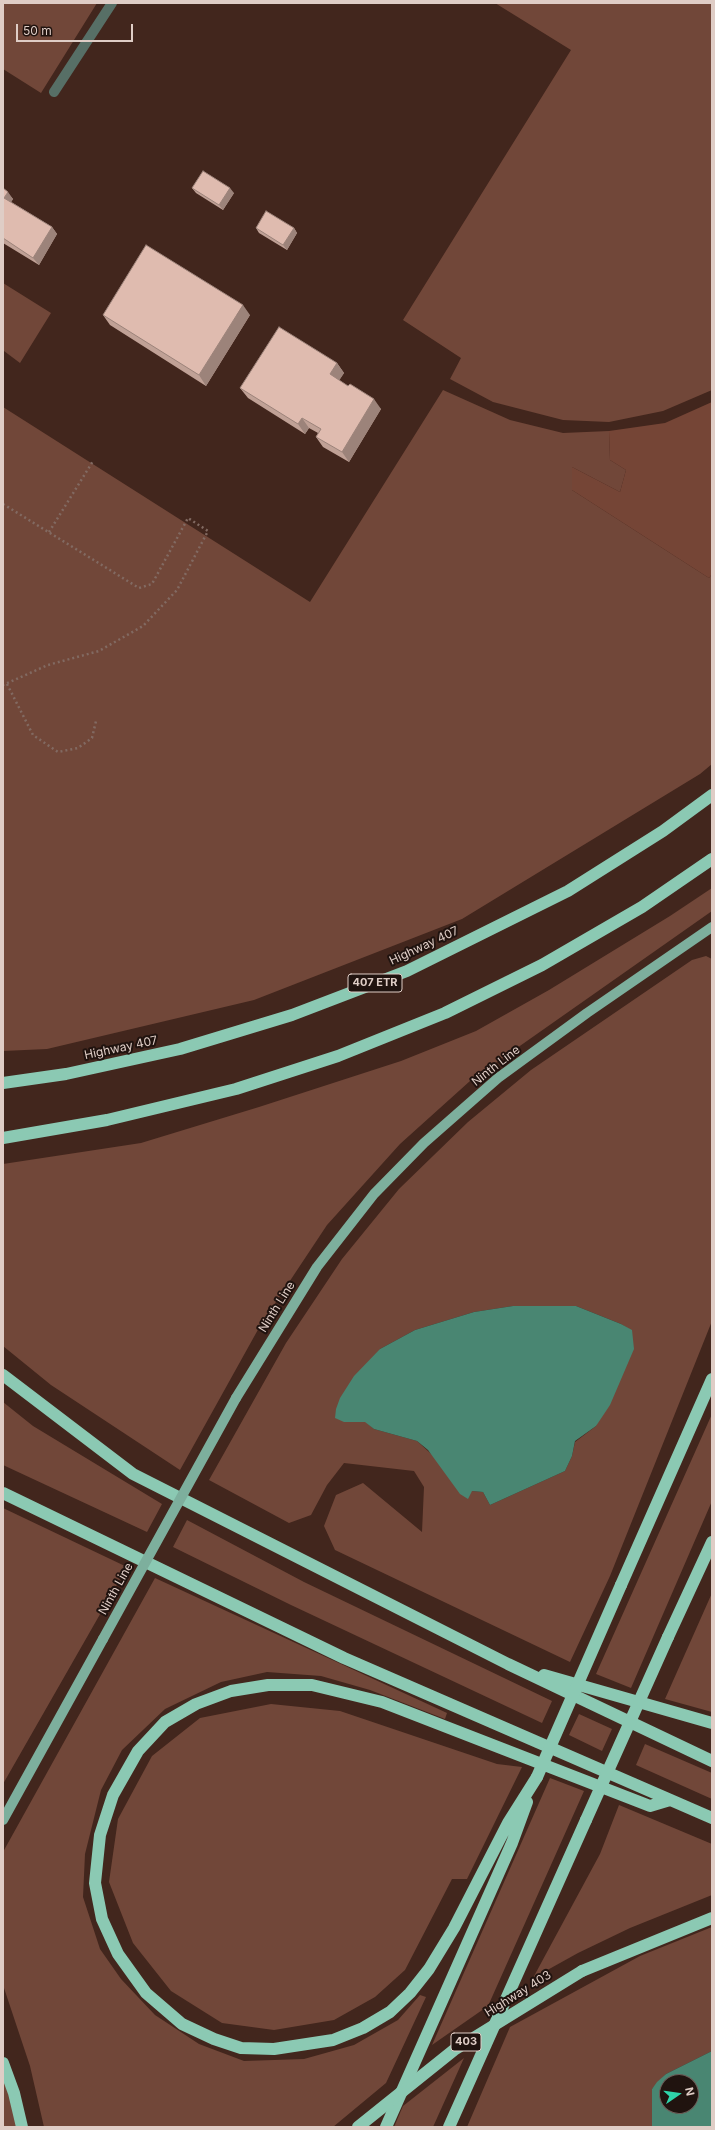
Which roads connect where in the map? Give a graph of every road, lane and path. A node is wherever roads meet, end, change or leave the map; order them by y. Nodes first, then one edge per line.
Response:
1 (112, 3) edge
2 (54, 92) dead end
3 (93, 460) dead end
4 (3, 504) edge
5 (49, 532) junction
6 (7, 684) junction
7 (3, 685) edge
8 (96, 722) dead end
9 (712, 796) edge
10 (712, 859) edge
11 (712, 927) edge
12 (3, 1083) edge
13 (3, 1138) edge
14 (3, 1375) edge
15 (712, 1379) edge
16 (3, 1493) edge
17 (712, 1542) edge
18 (712, 1561) edge
19 (668, 1637) junction
20 (508, 1664) junction
21 (712, 1723) edge
22 (712, 1761) edge
23 (537, 1777) junction
24 (670, 1800) junction
25 (712, 1818) edge
26 (3, 1820) edge
27 (712, 1918) edge
28 (3, 2062) edge
29 (22, 2127) edge
30 (358, 2127) edge
31 (386, 2127) edge
32 (449, 2127) edge

1 - 2 street
3 - 5 path
4 - 5 path
5 - 6 path
6 - 7 path
6 - 8 path
9 - 12 highway, Highway 407 / 407 ETR
10 - 13 highway
11 - 26 main road, Ninth Line, bridge
14 - 20 highway
15 - 23 highway, bridge
16 - 24 highway
17 - 19 highway
18 - 19 highway
19 - 32 highway, bridge
20 - 21 highway
20 - 22 highway
23 - 24 highway
23 - 31 highway
24 - 25 highway
27 - 30 highway, Highway 403 / 403, bridge
28 - 29 highway

